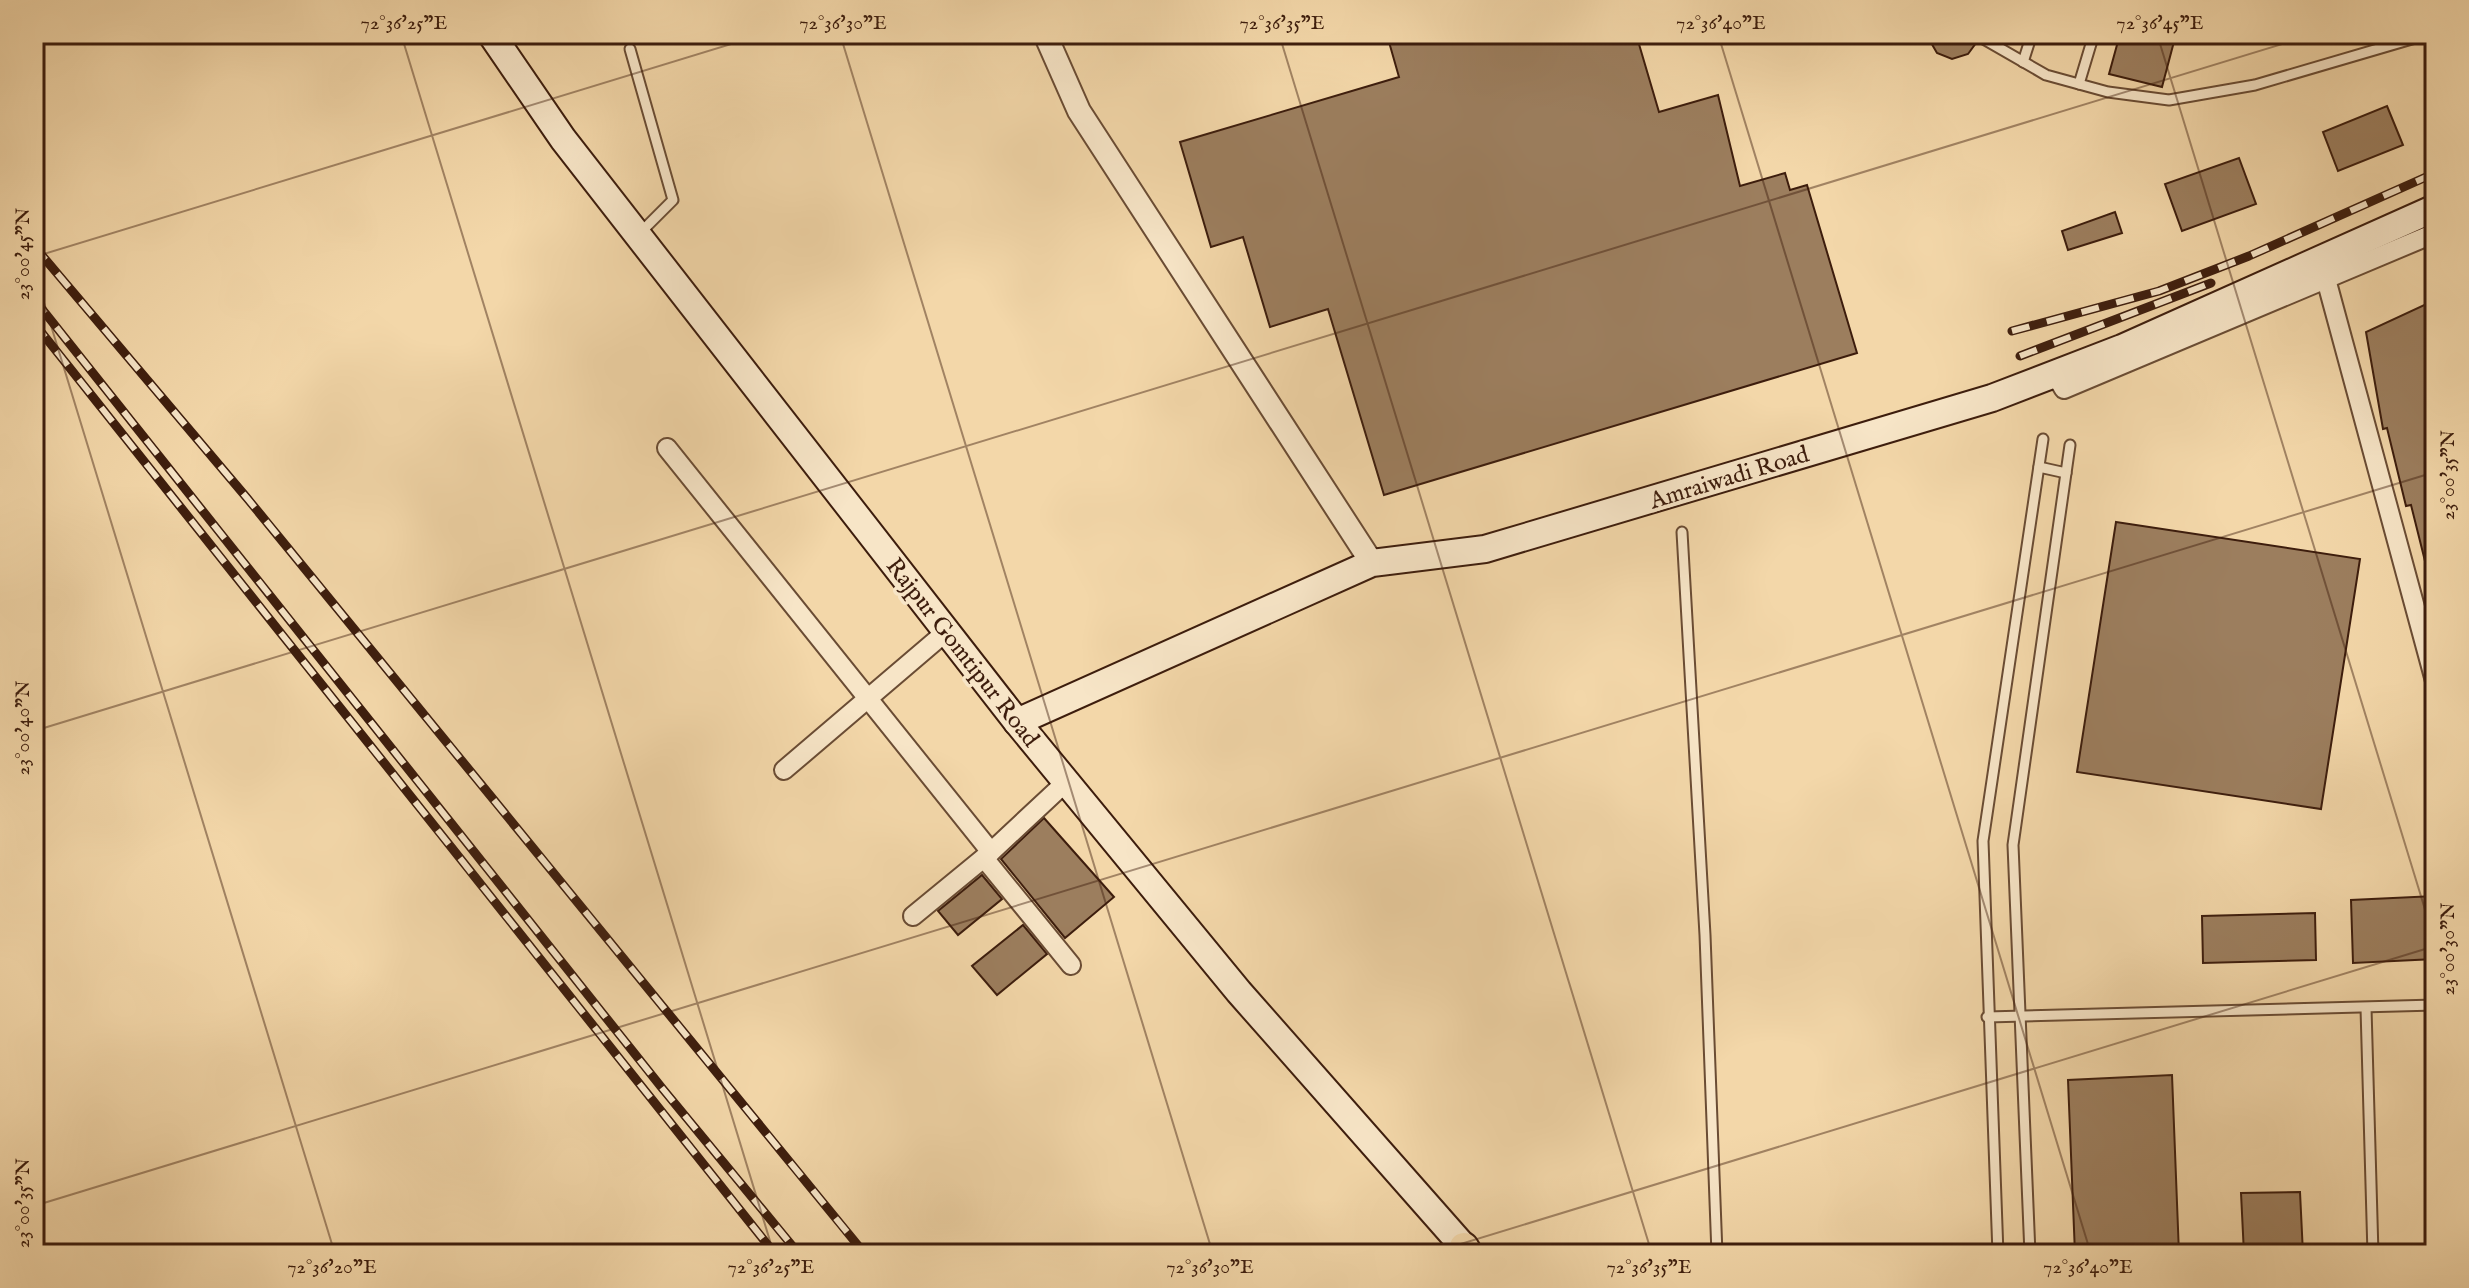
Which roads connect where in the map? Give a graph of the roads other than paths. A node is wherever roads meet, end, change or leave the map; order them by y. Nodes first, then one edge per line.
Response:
1 (491, 34) edge
2 (1045, 34) edge
3 (1975, 34) edge
4 (2032, 34) edge
5 (2094, 34) edge
6 (2429, 34) edge
7 (630, 49) dead end
8 (2023, 62) junction
9 (2079, 84) junction
10 (2435, 208) edge
11 (2435, 233) edge
12 (638, 235) junction
13 (2326, 279) junction
14 (2055, 374) junction
15 (2043, 439) dead end
16 (2070, 445) dead end
17 (667, 448) dead end
18 (2039, 467) junction
19 (2066, 473) junction
20 (1682, 532) dead end
21 (1372, 563) junction
22 (947, 631) junction
23 (2435, 681) edge
24 (866, 700) junction
25 (1017, 722) junction
26 (784, 770) dead end
27 (1066, 782) junction
28 (987, 855) junction
29 (913, 916) dead end
30 (1071, 965) dead end
31 (2435, 1005) edge
32 (2366, 1008) junction
33 (2019, 1016) junction
34 (1987, 1017) junction
35 (1466, 1252) edge
36 (1717, 1254) edge
37 (1998, 1254) edge
38 (2030, 1254) edge
39 (2373, 1254) edge

1 - 12 main road, Rajpur Gomtipur Road
2 - 21 street
3 - 8 lane
4 - 8 lane
5 - 9 lane
6 - 9 lane
7 - 12 lane
8 - 9 lane
10 - 14 main road, Amraiwadi Road
11 - 13 street
12 - 22 main road, Rajpur Gomtipur Road
13 - 14 street
13 - 23 street
14 - 21 main road, Amraiwadi Road
15 - 18 lane
16 - 19 lane
17 - 24 street
18 - 19 lane
18 - 34 lane
19 - 33 lane
20 - 36 lane
21 - 25 main road, Amraiwadi Road
22 - 24 street
22 - 25 main road, Rajpur Gomtipur Road
24 - 26 street
24 - 28 street
25 - 27 main road, Rajpur Gomtipur Road
27 - 28 street
27 - 35 main road, Rajpur Gomtipur Road
28 - 29 street
28 - 30 street
31 - 32 lane
32 - 33 lane
32 - 39 lane
33 - 34 lane
33 - 38 lane
34 - 37 lane

